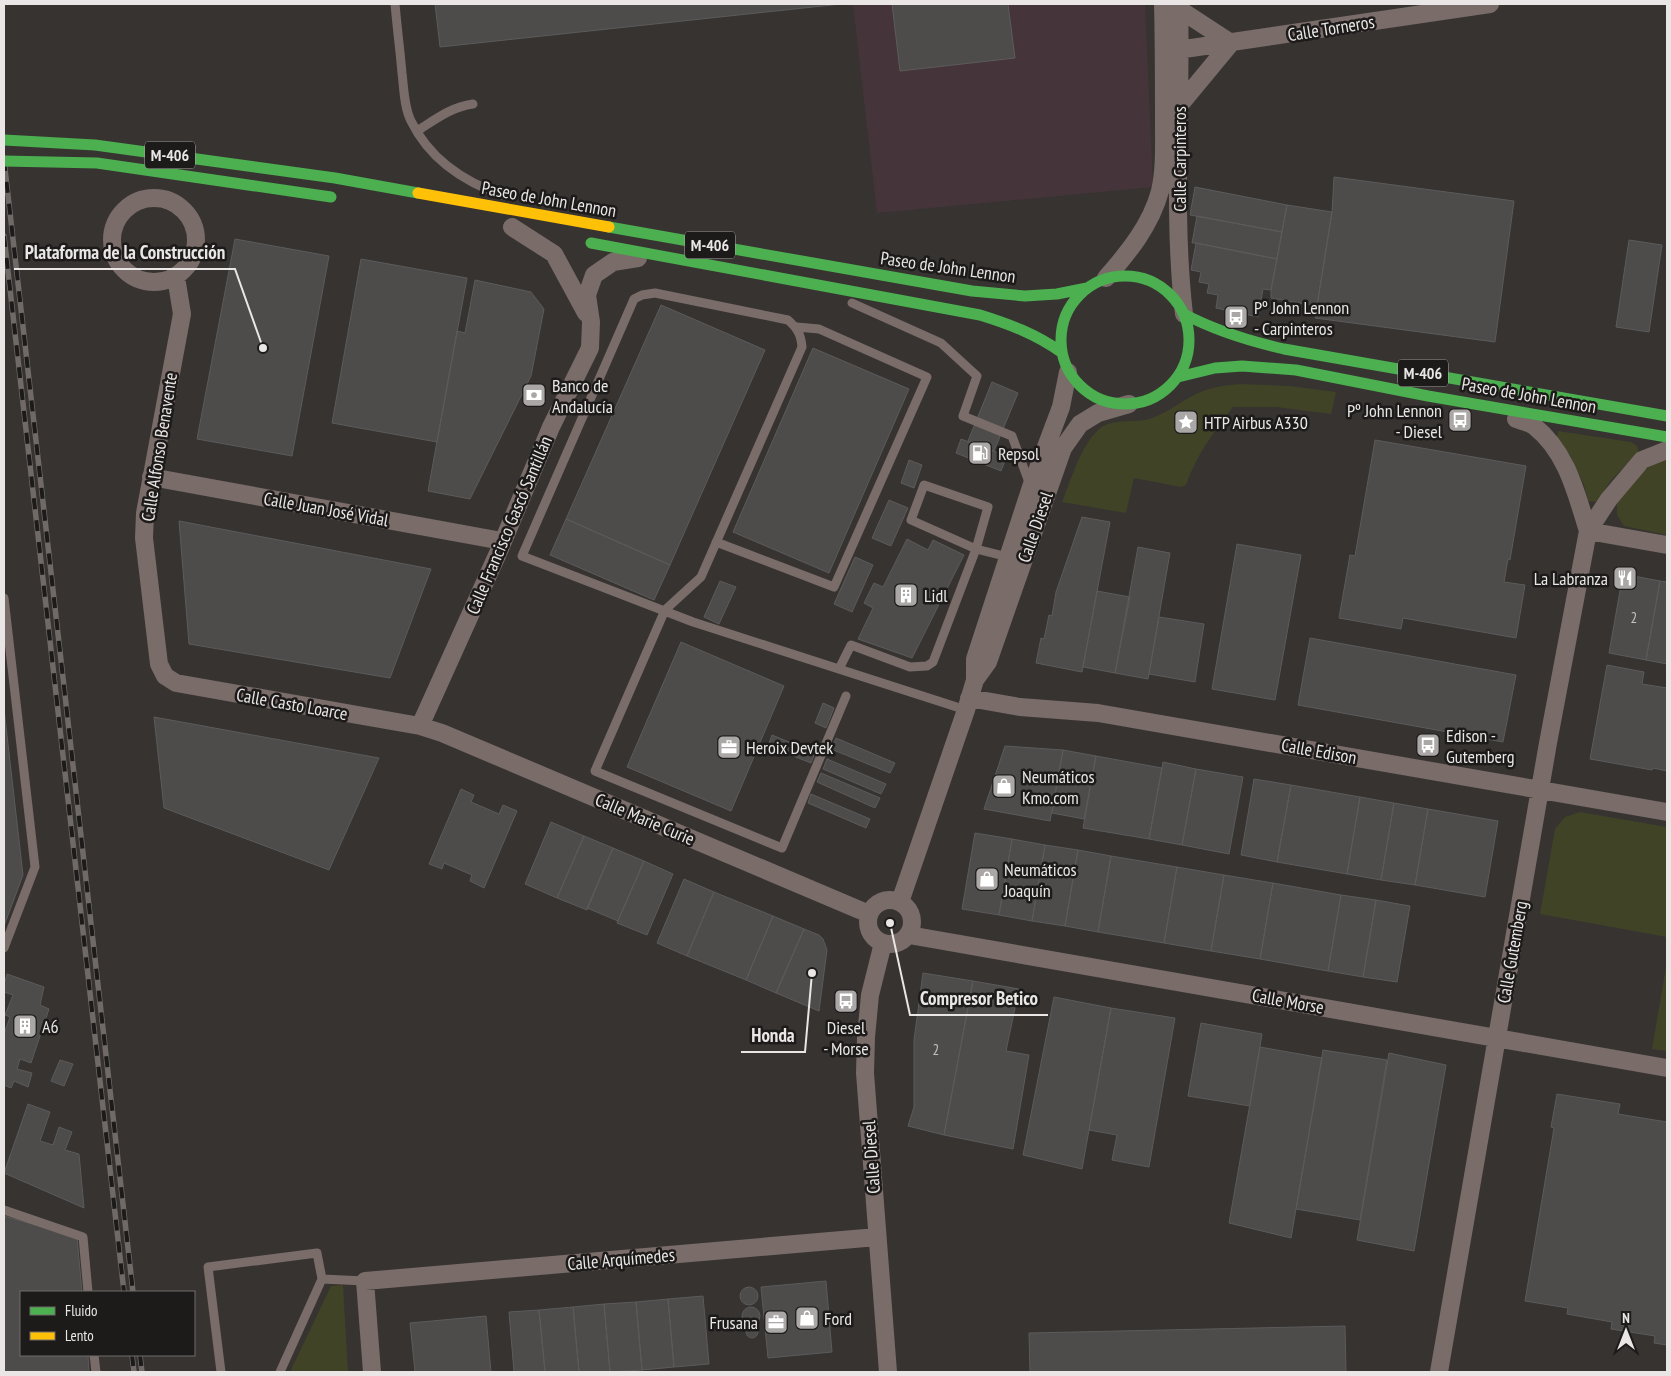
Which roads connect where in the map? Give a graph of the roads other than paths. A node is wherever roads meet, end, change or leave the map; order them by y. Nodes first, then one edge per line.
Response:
1 (395, 4) edge
2 (1490, 4) edge
3 (1174, 5) edge
4 (1231, 43) junction
5 (1172, 51) junction
6 (473, 104) dead end
7 (1178, 108) junction
8 (417, 130) junction
9 (4, 140) edge
10 (4, 161) edge
11 (336, 198) dead end
12 (512, 198) dead end
13 (507, 226) joint
14 (685, 231) dead end
15 (541, 233) dead end
16 (579, 240) dead end
17 (755, 253) junction
18 (655, 255) junction
19 (176, 277) junction
20 (784, 277) junction
21 (1106, 278) junction
22 (1087, 288) junction
23 (1184, 314) junction
24 (591, 322) junction
25 (797, 327) junction
26 (1061, 352) junction
27 (1068, 372) junction
28 (1178, 376) junction
29 (1419, 394) junction
30 (1129, 404) junction
31 (1432, 407) dead end
32 (1476, 409) junction
33 (1667, 416) edge
34 (1667, 437) edge
35 (1667, 450) edge
36 (151, 477) junction
37 (1031, 487) junction
38 (1588, 531) junction
39 (502, 540) junction
40 (716, 542) junction
41 (1667, 545) edge
42 (976, 549) junction
43 (1008, 557) junction
44 (4, 598) edge
45 (664, 610) junction
46 (839, 669) junction
47 (165, 676) joint
48 (975, 680) junction
49 (846, 696) dead end
50 (968, 704) junction
51 (420, 726) junction
52 (1540, 790) junction
53 (1667, 812) edge
54 (900, 902) junction
55 (869, 914) junction
56 (909, 935) junction
57 (882, 943) junction
58 (4, 948) edge
59 (1498, 1038) junction
60 (1667, 1068) edge
61 (4, 1210) edge
62 (877, 1236) junction
63 (322, 1279) junction
64 (365, 1281) junction
65 (88, 1291) edge
66 (94, 1356) edge
67 (96, 1372) edge
68 (221, 1372) edge
69 (280, 1372) edge
70 (372, 1372) edge
71 (888, 1372) edge
72 (1439, 1372) edge

1 - 8 lane
2 - 4 street, Calle Torneros
3 - 4 street
3 - 5 street, Calle Carpinteros
4 - 5 street, Calle Torneros
4 - 7 street
5 - 7 street, Calle Carpinteros
5 - 21 street, Calle Carpinteros
6 - 8 lane
7 - 23 street, Calle Carpinteros
8 - 12 lane
9 - 17 highway, Paseo de John Lennon / M-406
10 - 11 highway, M-406, bridge
13 - 15 highway, Paseo de John Lennon
13 - 24 street
14 - 17 lane
16 - 18 highway, Paseo de John Lennon / M-406
17 - 22 highway, Paseo de John Lennon / M-406
18 - 20 highway, Paseo de John Lennon / M-406
18 - 24 street, Calle Francisco Gascó Santillán
19 - 19 street
19 - 36 street, Calle Alfonso Benavente
20 - 26 highway, Paseo de John Lennon / M-406
20 - 37 lane
21 - 22 highway, M-406
21 - 23 highway, M-406
22 - 26 highway, M-406
23 - 28 highway, M-406
23 - 33 highway, Paseo de John Lennon / M-406
24 - 39 street, Calle Francisco Gascó Santillán
25 - 40 lane
25 - 40 lane
25 - 45 lane
26 - 27 highway, M-406
27 - 30 highway, M-406
27 - 37 street, Calle Diesel
28 - 29 highway, Paseo de John Lennon / M-406
28 - 30 highway, M-406
29 - 31 lane
29 - 32 highway, Paseo de John Lennon / M-406
30 - 48 street, Calle Diesel
32 - 34 highway, Paseo de John Lennon / M-406
32 - 38 street
35 - 38 street
36 - 39 street, Calle Juan José Vidal
36 - 47 street, Calle Alfonso Benavente
37 - 43 street, Calle Diesel
38 - 41 street
38 - 52 street, Calle Gutemberg
39 - 51 street, Calle Francisco Gascó Santillán
40 - 45 lane
42 - 42 lane
42 - 43 lane
42 - 46 lane
43 - 48 street, Calle Diesel
44 - 58 lane
45 - 46 lane
45 - 49 lane
46 - 50 lane
47 - 51 street, Calle Casto Loarce
48 - 50 street, Calle Diesel
50 - 52 street, Calle Edison
50 - 54 street, Calle Diesel
51 - 55 street, Calle Marie Curie
52 - 53 street, Calle Edison
52 - 59 street, Calle Gutemberg
54 - 55 street
54 - 56 street
55 - 57 street
56 - 57 street
56 - 59 street, Calle Morse
57 - 62 street, Calle Diesel
59 - 60 street, Calle Morse
59 - 72 street, Calle Gutemberg
61 - 65 lane
62 - 64 street, Calle Arquímedes
62 - 71 street, Calle Diesel
63 - 64 lane
63 - 68 lane
63 - 69 lane
64 - 70 street
66 - 67 lane

